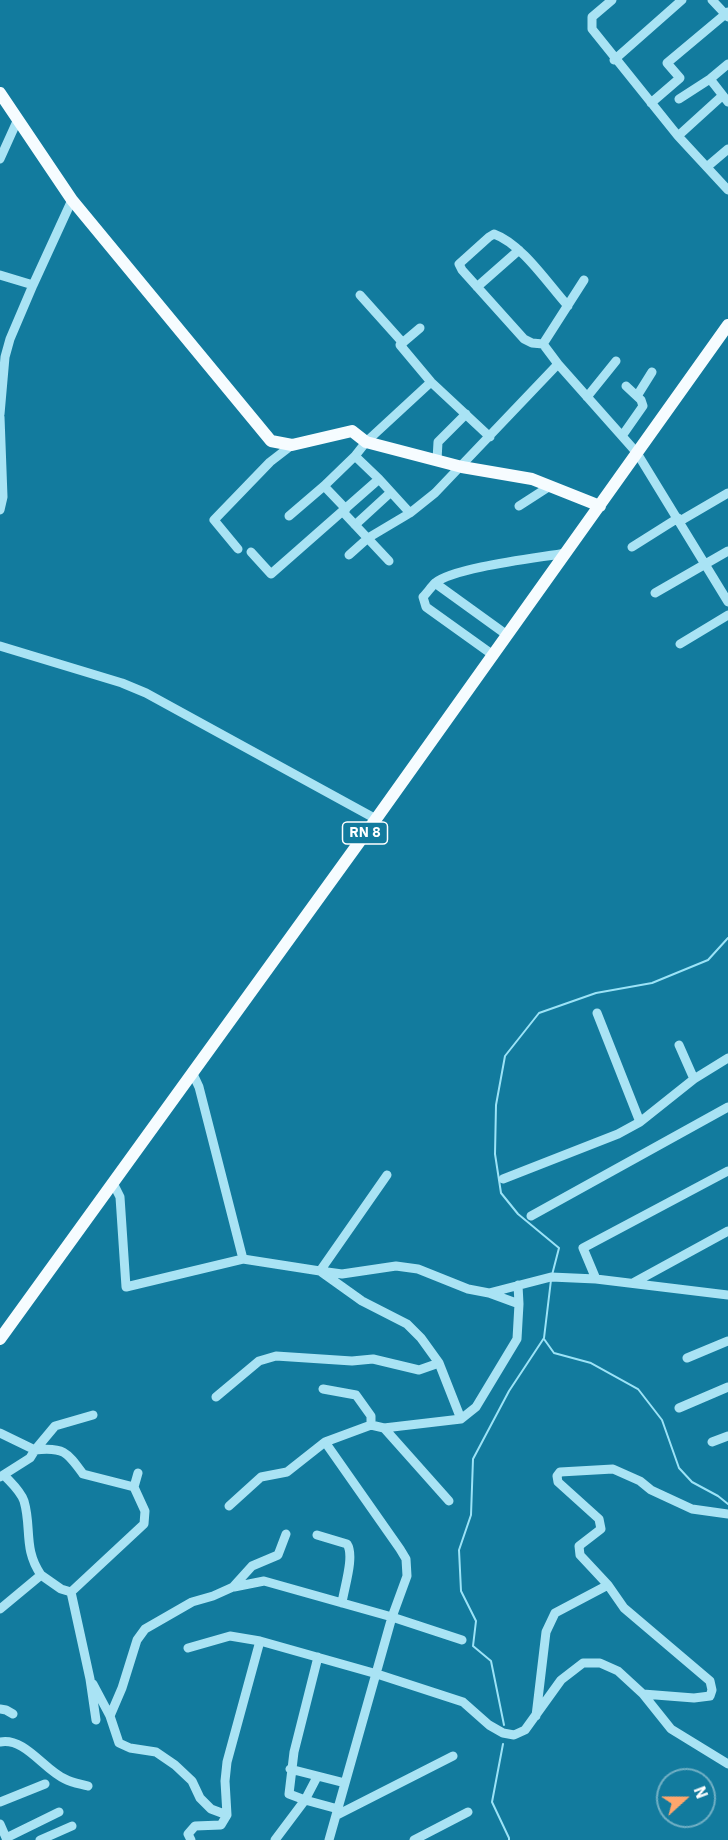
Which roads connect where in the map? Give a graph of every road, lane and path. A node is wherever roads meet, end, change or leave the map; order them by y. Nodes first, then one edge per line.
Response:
1 (612, 0) edge
2 (682, 0) edge
3 (712, 0) edge
4 (727, 14) edge
5 (614, 60) junction
6 (728, 64) edge
7 (710, 79) junction
8 (0, 93) edge
9 (679, 99) dead end
10 (725, 99) edge
11 (651, 104) junction
12 (18, 118) junction
13 (678, 136) junction
14 (728, 149) edge
15 (0, 159) edge
16 (708, 166) junction
17 (728, 190) edge
18 (72, 200) junction
19 (519, 250) junction
20 (0, 275) edge
21 (584, 280) dead end
22 (33, 285) junction
23 (477, 287) junction
24 (360, 295) dead end
25 (568, 306) junction
26 (728, 326) edge
27 (420, 328) dead end
28 (403, 343) junction
29 (543, 344) junction
30 (616, 361) dead end
31 (558, 364) junction
32 (652, 372) dead end
33 (431, 382) junction
34 (626, 386) dead end
35 (637, 396) junction
36 (586, 397) junction
37 (466, 414) junction
38 (0, 415) edge
39 (622, 436) junction
40 (490, 437) junction
41 (366, 442) junction
42 (292, 445) junction
43 (637, 453) junction
44 (355, 456) junction
45 (437, 460) junction
46 (462, 467) junction
47 (380, 479) junction
48 (324, 486) junction
49 (550, 486) junction
50 (391, 492) junction
51 (728, 493) edge
52 (519, 506) dead end
53 (600, 506) junction
54 (0, 510) edge
55 (345, 510) junction
56 (410, 513) junction
57 (289, 516) dead end
58 (679, 520) junction
59 (355, 525) junction
60 (368, 538) junction
61 (632, 547) dead end
62 (238, 549) dead end
63 (728, 551) edge
64 (251, 552) dead end
65 (566, 553) junction
66 (349, 555) dead end
67 (389, 561) dead end
68 (705, 563) junction
69 (435, 583) junction
70 (655, 593) dead end
71 (728, 602) edge
72 (728, 615) edge
73 (507, 635) junction
74 (680, 644) dead end
75 (0, 646) edge
76 (493, 655) junction
77 (376, 819) junction
78 (597, 1013) dead end
79 (679, 1045) dead end
80 (728, 1058) edge
81 (192, 1072) junction
82 (694, 1079) junction
83 (728, 1107) edge
84 (640, 1122) junction
85 (728, 1171) edge
86 (387, 1175) dead end
87 (503, 1179) dead end
88 (113, 1183) junction
89 (531, 1216) dead end
90 (728, 1231) edge
91 (243, 1259) junction
92 (320, 1271) junction
93 (596, 1279) junction
94 (632, 1283) junction
95 (518, 1285) junction
96 (728, 1287) edge
97 (489, 1293) junction
98 (717, 1293) junction
99 (728, 1295) edge
100 (519, 1304) junction
101 (0, 1339) edge
102 (728, 1341) edge
103 (687, 1358) dead end
104 (439, 1363) junction
105 (728, 1387) edge
106 (323, 1389) dead end
107 (216, 1397) dead end
108 (679, 1408) dead end
109 (93, 1415) dead end
110 (461, 1419) junction
111 (371, 1425) junction
112 (384, 1428) junction
113 (0, 1433) edge
114 (728, 1436) edge
115 (325, 1442) junction
116 (712, 1442) dead end
117 (35, 1450) junction
118 (138, 1473) dead end
119 (2, 1476) edge
120 (134, 1487) junction
121 (449, 1501) dead end
122 (229, 1506) dead end
123 (728, 1514) edge
124 (286, 1534) dead end
125 (317, 1534) dead end
126 (41, 1575) junction
127 (608, 1585) junction
128 (232, 1587) junction
129 (71, 1592) junction
130 (342, 1603) junction
131 (0, 1609) edge
132 (392, 1617) junction
133 (462, 1640) dead end
134 (260, 1641) junction
135 (188, 1648) dead end
136 (318, 1657) junction
137 (376, 1674) junction
138 (90, 1679) junction
139 (643, 1694) junction
140 (0, 1709) edge
141 (13, 1714) dead end
142 (110, 1716) junction
143 (535, 1718) junction
144 (96, 1720) dead end
145 (0, 1742) edge
146 (453, 1756) dead end
147 (728, 1764) edge
148 (290, 1769) junction
149 (317, 1777) junction
150 (345, 1783) junction
151 (45, 1784) dead end
152 (88, 1786) dead end
153 (305, 1800) junction
154 (0, 1802) edge
155 (59, 1812) dead end
156 (338, 1812) junction
157 (468, 1812) dead end
158 (227, 1815) junction
159 (0, 1824) edge
160 (72, 1826) dead end
161 (6, 1839) edge
162 (40, 1840) edge
163 (191, 1840) edge
164 (275, 1840) edge
165 (329, 1840) edge
166 (414, 1840) edge

1 - 5 street
2 - 5 street
3 - 4 street
4 - 11 street
5 - 11 street
6 - 7 street
7 - 9 street
7 - 10 street
8 - 12 main road
10 - 13 street
11 - 13 street
12 - 15 street
12 - 18 main road
13 - 16 street
14 - 16 street
16 - 17 street
18 - 22 street
18 - 42 main road
19 - 23 street
19 - 23 street
19 - 25 street
20 - 22 street
21 - 25 street
22 - 38 street
23 - 29 street
24 - 28 street
25 - 29 street
26 - 43 main road, RN 8
27 - 28 street
28 - 33 street
29 - 31 street
30 - 36 street
31 - 36 street
31 - 40 street
32 - 35 street
33 - 37 street
33 - 41 street
34 - 35 street
35 - 39 street
36 - 39 street
37 - 40 street
37 - 45 street
38 - 54 street
39 - 43 street
40 - 46 street
41 - 42 main road
41 - 44 street
41 - 45 main road
42 - 62 street
43 - 53 main road, RN 8
43 - 58 street
44 - 47 street
44 - 48 street
45 - 46 main road
46 - 49 main road
46 - 56 street
47 - 50 street
47 - 55 street
48 - 55 street
48 - 57 street
49 - 52 street
49 - 53 main road
50 - 56 street
50 - 59 street
51 - 58 street
53 - 65 main road, RN 8
55 - 59 street
55 - 64 street
56 - 60 street
58 - 61 street
58 - 68 street
59 - 60 street
60 - 66 street
60 - 67 street
63 - 68 street
65 - 69 street
65 - 73 main road, RN 8
68 - 70 street
68 - 71 street
69 - 73 street
69 - 76 street
72 - 74 street
73 - 76 main road, RN 8
75 - 77 street
76 - 77 main road, RN 8
77 - 81 main road, RN 8
78 - 84 street
79 - 82 street
80 - 82 street
81 - 88 main road, RN 8
81 - 91 street
82 - 84 street
83 - 89 street
84 - 87 street
85 - 93 street
86 - 92 street
88 - 91 street
88 - 101 main road, RN 8
90 - 94 street
91 - 92 street
92 - 97 street
92 - 104 street
93 - 94 street
93 - 95 street
94 - 98 street
95 - 97 street
95 - 100 street
96 - 98 street
97 - 100 street
98 - 99 street
100 - 110 street
102 - 103 street
104 - 107 street
104 - 110 street
105 - 108 street
106 - 111 street
109 - 117 street
110 - 112 street
111 - 112 street
111 - 115 street
112 - 121 street
113 - 117 street
114 - 116 street
115 - 122 street
115 - 132 street
117 - 119 street
117 - 120 street
118 - 120 street
119 - 126 street
120 - 129 street
123 - 127 street
124 - 128 street
125 - 130 street
126 - 129 street
126 - 131 street
127 - 139 street
127 - 143 street
128 - 130 street
128 - 142 street
129 - 138 street
130 - 132 street
132 - 133 street
132 - 137 street
134 - 135 street
134 - 136 street
134 - 158 street
136 - 137 street
136 - 148 street
137 - 143 street
137 - 150 street
138 - 142 street
138 - 144 street
139 - 143 street
139 - 147 street
140 - 141 street
142 - 158 street
145 - 152 street
146 - 156 street
148 - 149 street
148 - 153 street
149 - 150 street
149 - 153 street
150 - 156 street
151 - 154 street
153 - 156 street
153 - 164 street
155 - 161 street
156 - 165 street
157 - 166 street
158 - 163 street
159 - 161 street
160 - 162 street

